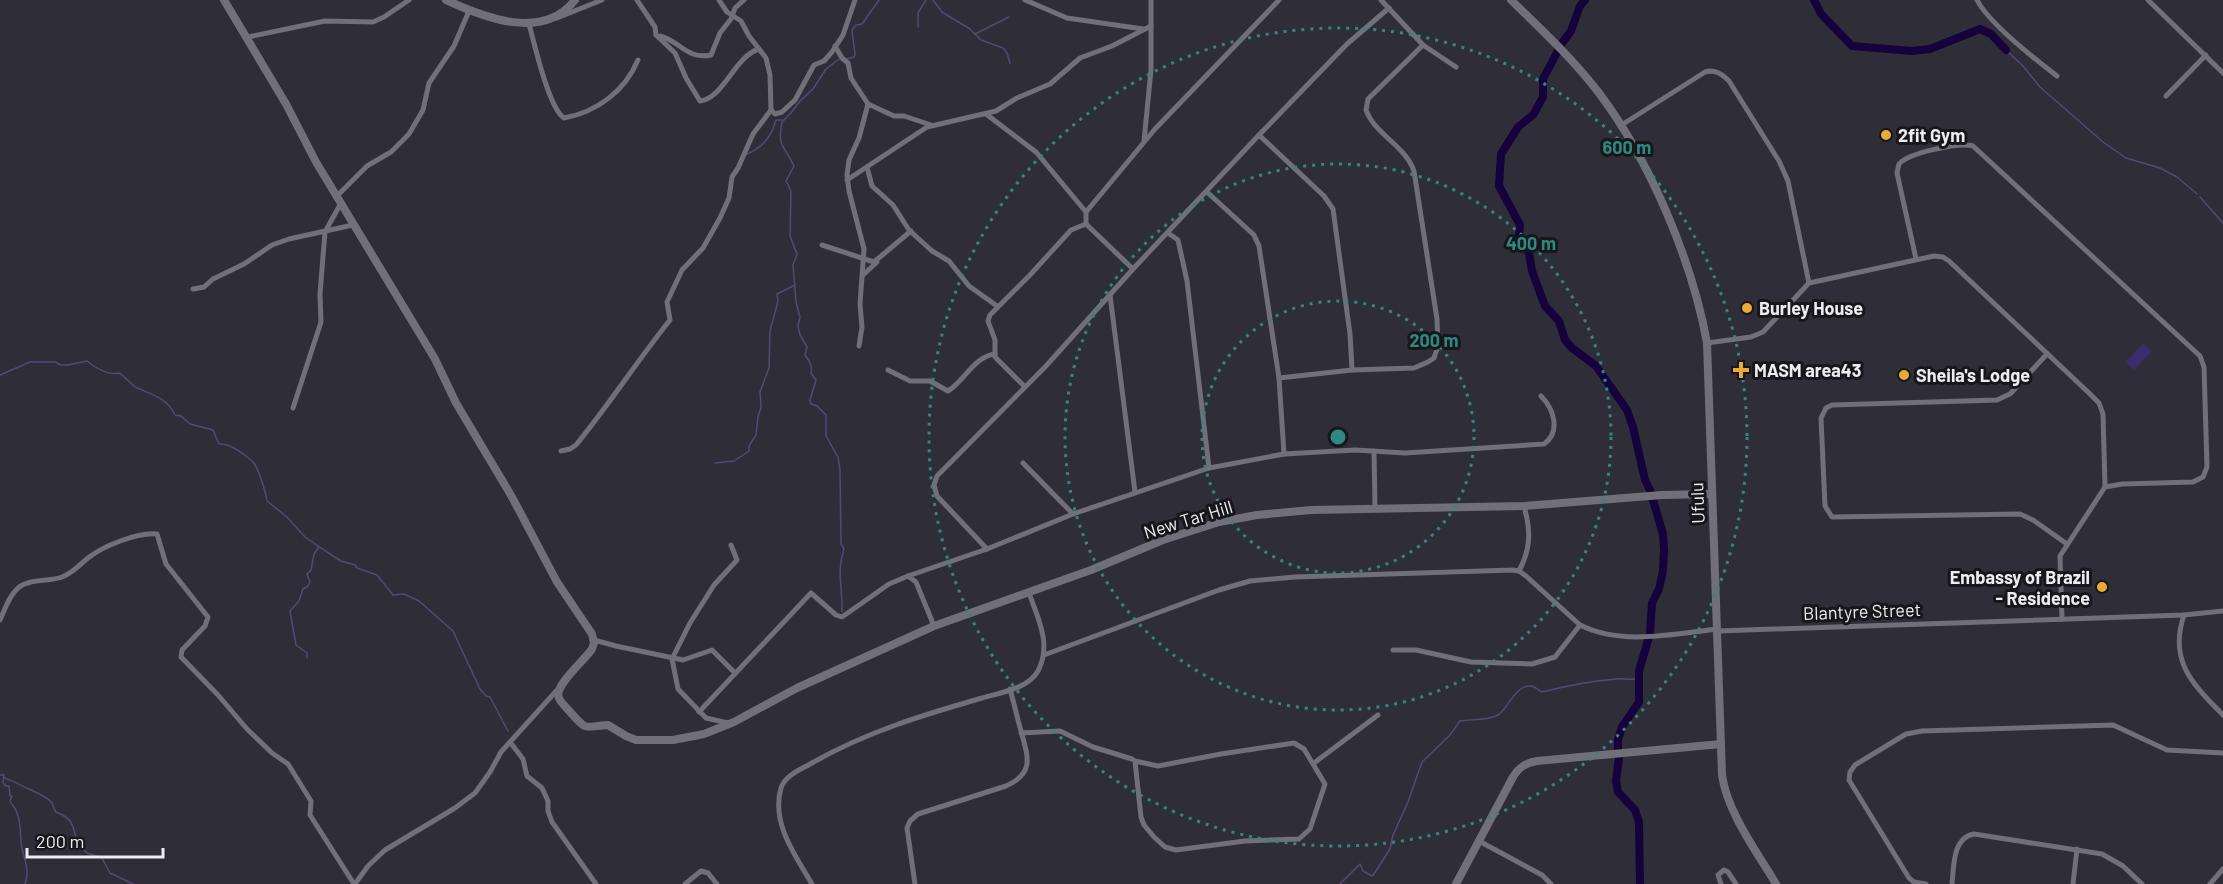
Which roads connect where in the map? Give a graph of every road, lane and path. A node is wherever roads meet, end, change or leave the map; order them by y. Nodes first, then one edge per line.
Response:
1 (224, 0) edge
2 (409, 0) edge
3 (446, 0) edge
4 (575, 0) edge
5 (602, 0) edge
6 (637, 0) edge
7 (719, 0) edge
8 (744, 0) edge
9 (855, 0) edge
10 (1025, 0) edge
11 (1151, 0) edge
12 (1279, 0) edge
13 (1381, 0) edge
14 (1511, 0) edge
15 (1977, 0) edge
16 (2148, 0) edge
17 (461, 3) edge
18 (1389, 8) junction
19 (469, 10) junction
20 (733, 16) junction
21 (555, 18) junction
22 (529, 24) junction
23 (1151, 26) junction
24 (1145, 29) junction
25 (658, 36) junction
26 (248, 38) junction
27 (1423, 45) junction
28 (835, 46) junction
29 (759, 49) junction
30 (2205, 55) junction
31 (638, 60) dead end
32 (1456, 67) dead end
33 (2223, 73) edge
34 (2057, 76) dead end
35 (2166, 96) dead end
36 (868, 104) junction
37 (771, 110) junction
38 (986, 114) junction
39 (931, 125) junction
40 (1620, 127) junction
41 (1259, 135) junction
42 (1144, 143) junction
43 (867, 166) junction
44 (847, 180) junction
45 (1207, 192) junction
46 (339, 200) junction
47 (1086, 212) junction
48 (1086, 224) junction
49 (353, 225) junction
50 (911, 231) junction
51 (325, 232) junction
52 (1168, 233) junction
53 (822, 245) dead end
54 (1916, 259) junction
55 (865, 261) junction
56 (878, 261) junction
57 (1133, 269) junction
58 (863, 275) junction
59 (1809, 283) junction
60 (193, 289) dead end
61 (1110, 295) junction
62 (997, 306) junction
63 (1707, 343) junction
64 (859, 346) dead end
65 (995, 354) junction
66 (2047, 354) junction
67 (888, 370) dead end
68 (1352, 370) junction
69 (1279, 378) junction
70 (1025, 387) junction
71 (1542, 396) dead end
72 (293, 408) dead end
73 (561, 451) dead end
74 (1374, 451) junction
75 (1284, 454) junction
76 (1023, 463) dead end
77 (1209, 468) junction
78 (2105, 487) junction
79 (1135, 492) junction
80 (1712, 494) junction
81 (1524, 506) junction
82 (1375, 508) junction
83 (1073, 514) junction
84 (2067, 544) junction
85 (731, 545) dead end
86 (987, 549) junction
87 (1519, 571) junction
88 (908, 576) junction
89 (1029, 593) junction
90 (2223, 611) edge
91 (2184, 615) junction
92 (2062, 619) junction
93 (0, 620) edge
94 (1580, 625) junction
95 (934, 626) junction
96 (1718, 630) junction
97 (594, 640) junction
98 (1393, 650) dead end
99 (1044, 655) junction
100 (672, 659) junction
101 (735, 673) junction
102 (558, 689) junction
103 (1010, 689) junction
104 (699, 712) junction
105 (1378, 715) dead end
106 (2223, 715) edge
107 (729, 723) junction
108 (1021, 733) junction
109 (510, 742) junction
110 (1721, 744) junction
111 (2223, 753) edge
112 (1135, 761) junction
113 (1314, 763) junction
114 (1479, 841) junction
115 (2077, 849) junction
116 (2223, 869) edge
117 (354, 884) edge
118 (596, 884) edge
119 (685, 884) edge
120 (717, 884) edge
121 (812, 884) edge
122 (915, 884) edge
123 (1456, 884) edge
124 (1551, 884) edge
125 (1721, 884) edge
126 (1736, 884) edge
127 (1776, 884) edge
128 (1926, 884) edge
129 (1952, 884) edge
130 (2073, 884) edge
131 (2142, 884) edge
132 (2210, 884) edge

1 - 26 street
2 - 26 street
3 - 17 street
4 - 21 street
5 - 21 street
6 - 25 street
7 - 20 street
8 - 20 street
9 - 28 street
10 - 24 street
11 - 23 street
12 - 42 street
13 - 18 street
14 - 40 street, Ufulu
15 - 34 street
16 - 30 street
17 - 19 street
18 - 27 street
18 - 41 street
19 - 22 street
19 - 46 street
20 - 25 street
20 - 29 street
21 - 22 street
22 - 31 street
23 - 24 street
23 - 42 street
24 - 38 street
25 - 29 street
26 - 46 street
27 - 32 street
27 - 68 street
28 - 36 street
28 - 37 street
29 - 37 street
30 - 33 street
30 - 35 street
36 - 39 street
36 - 44 street
37 - 73 street
38 - 39 street
38 - 47 street
39 - 43 street
40 - 59 street
40 - 63 street, Ufulu
41 - 45 street
41 - 68 street
42 - 47 street
43 - 44 street
43 - 50 street
44 - 55 street
45 - 52 street
45 - 69 street
46 - 49 street
46 - 51 street
47 - 48 street
48 - 57 street
48 - 62 street
49 - 51 street
49 - 97 street
50 - 56 street
50 - 62 street
51 - 60 street
51 - 72 street
52 - 57 street
52 - 77 street
53 - 55 street
54 - 59 street
54 - 66 street
54 - 78 street
55 - 56 street
55 - 58 street
56 - 58 street
57 - 61 street
58 - 64 street
59 - 63 street
61 - 70 street
61 - 79 street
62 - 65 street
63 - 80 street, Ufulu
65 - 67 street
65 - 70 street
66 - 78 street
66 - 84 street
68 - 69 street
69 - 75 street
70 - 86 street
71 - 74 street
74 - 75 street
74 - 82 street
75 - 77 street
76 - 83 street
77 - 79 street
78 - 84 street
79 - 83 street
80 - 81 street, New Tar Hill
80 - 96 street, Ufulu
81 - 82 street, New Tar Hill
81 - 87 street
82 - 89 street, New Tar Hill
83 - 86 street
84 - 92 street
85 - 100 street
86 - 88 street
87 - 94 street
87 - 99 street
88 - 95 street
88 - 101 street
89 - 95 street, New Tar Hill
89 - 99 street
90 - 91 street, Blantyre Street
91 - 92 street, Blantyre Street
91 - 106 street
92 - 96 street, Blantyre Street
93 - 117 street
94 - 96 street, Blantyre Street
94 - 98 street
95 - 107 street, New Tar Hill
96 - 110 street, Ufulu
97 - 100 street
97 - 102 street
99 - 103 street
100 - 101 street
100 - 104 street
101 - 104 street
102 - 107 street, New Tar Hill
102 - 109 street
103 - 108 street
103 - 121 street
104 - 107 street
105 - 113 street
108 - 112 street
108 - 122 street
109 - 117 street
109 - 118 street
110 - 114 street
110 - 127 street, Ufulu
111 - 128 street
112 - 113 street
112 - 113 street
114 - 123 street
114 - 124 street
115 - 129 street
115 - 130 street
115 - 131 street
116 - 132 street
119 - 120 street
125 - 126 street

